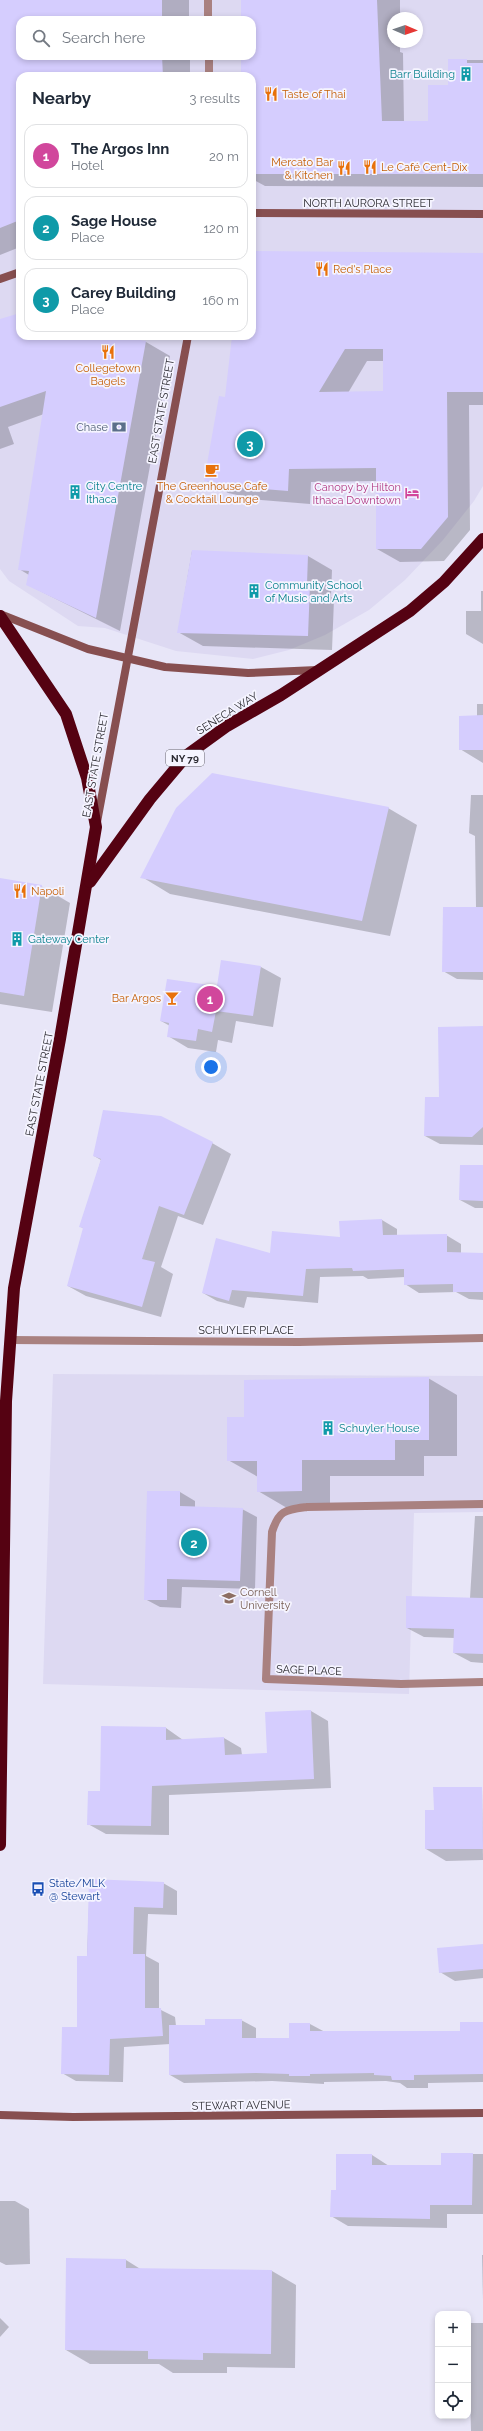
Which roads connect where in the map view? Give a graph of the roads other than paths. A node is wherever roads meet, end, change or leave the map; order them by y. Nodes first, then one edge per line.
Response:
1 (208, 0) edge
2 (208, 16) edge
3 (209, 60) edge
4 (209, 72) edge
5 (256, 213) edge
6 (483, 214) edge
7 (16, 273) edge
8 (0, 279) edge
9 (187, 340) edge
10 (483, 539) edge
11 (0, 615) edge
12 (127, 658) junction
13 (317, 670) junction
14 (96, 827) junction
15 (88, 885) junction
16 (483, 1338) edge
17 (9, 1340) junction
18 (483, 1504) edge
19 (483, 1682) edge
20 (0, 1845) edge
21 (483, 2114) edge
22 (0, 2115) edge

1 - 2 street
3 - 4 street
5 - 6 street, NORTH AURORA STREET
7 - 8 street
9 - 12 street, EAST STATE STREET
10 - 13 highway, SENECA WAY / NY 79
11 - 12 street, NY 79
11 - 14 highway, NY 79
12 - 13 street, SENECA WAY / NY 79
12 - 14 street, EAST STATE STREET
13 - 15 highway, SENECA WAY / NY 79
14 - 15 highway, EAST STATE STREET / NY 79
15 - 17 highway, EAST STATE STREET / NY 79
16 - 17 street, SCHUYLER PLACE
17 - 20 highway, EAST STATE STREET / NY 79
18 - 19 street, SAGE PLACE
21 - 22 street, STEWART AVENUE

